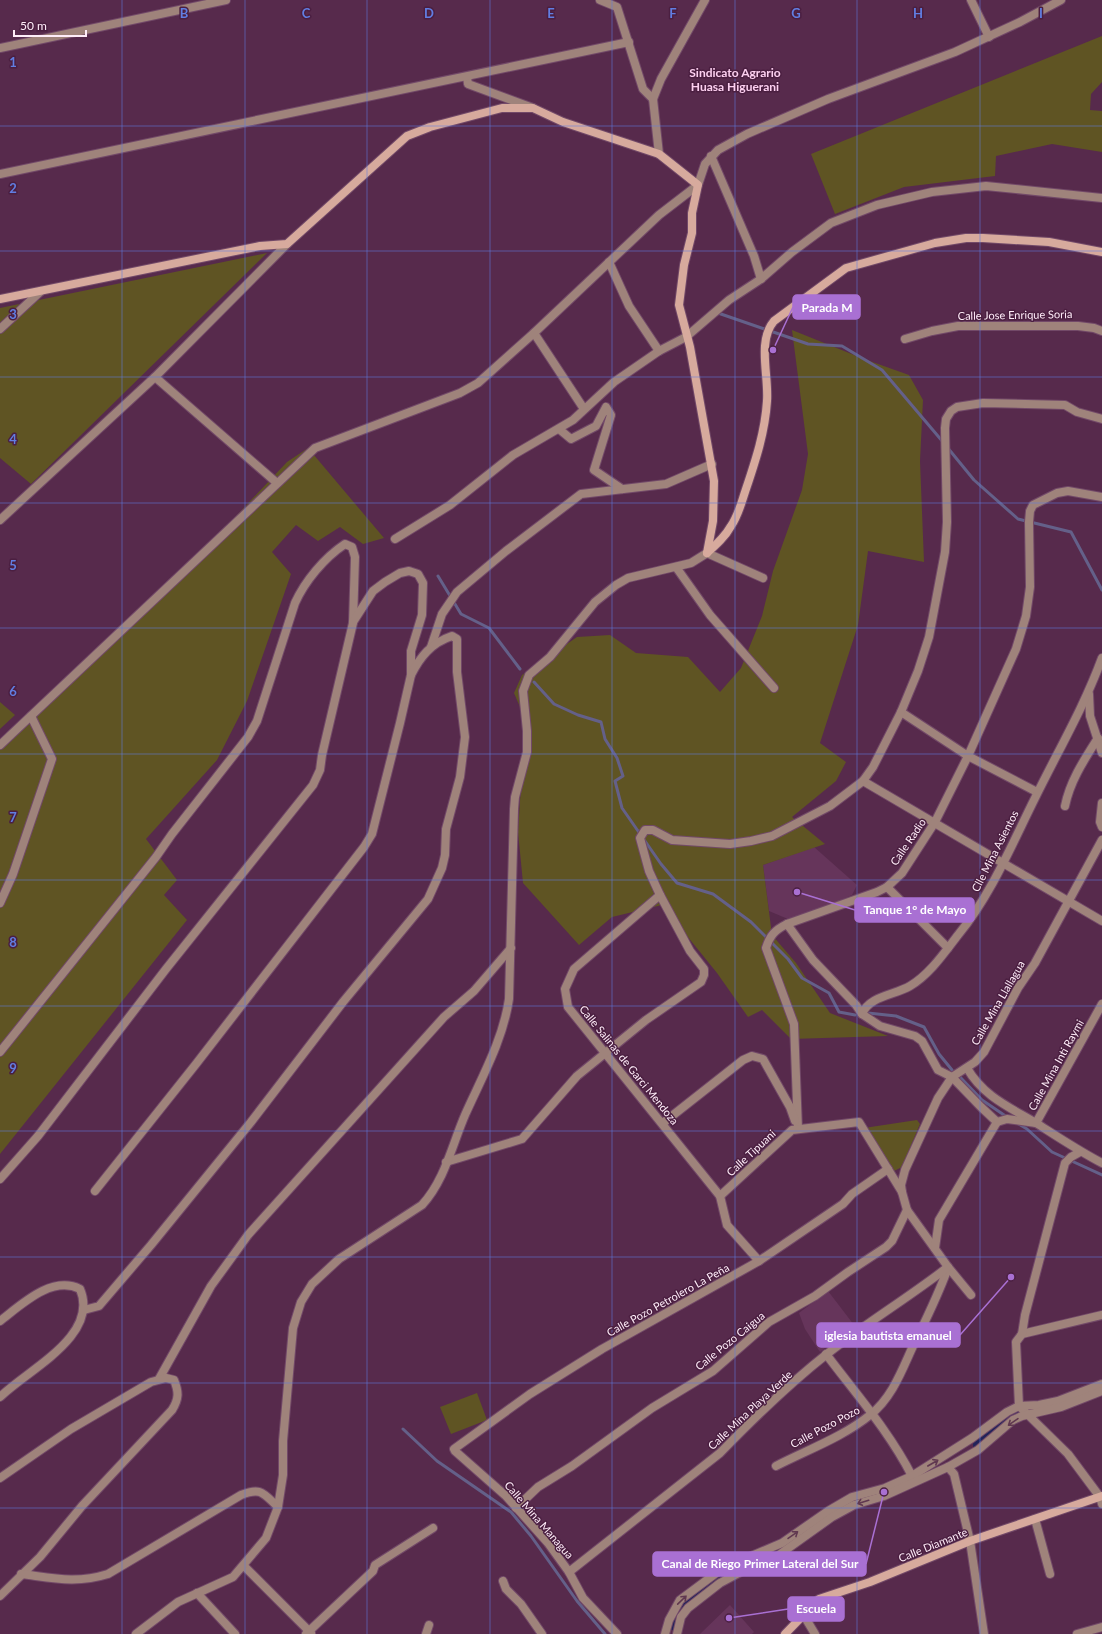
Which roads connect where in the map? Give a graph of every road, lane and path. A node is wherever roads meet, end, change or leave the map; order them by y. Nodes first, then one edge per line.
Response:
1 (226, 0) edge
2 (600, 0) edge
3 (705, 0) edge
4 (971, 0) edge
5 (1061, 0) edge
6 (989, 37) junction
7 (628, 42) junction
8 (0, 48) edge
9 (467, 77) junction
10 (653, 99) junction
11 (533, 108) junction
12 (659, 154) junction
13 (711, 156) junction
14 (0, 174) edge
15 (698, 185) junction
16 (1102, 198) edge
17 (287, 244) junction
18 (1102, 252) edge
19 (609, 262) junction
20 (761, 279) junction
21 (40, 291) junction
22 (0, 299) edge
23 (0, 329) edge
24 (1102, 331) edge
25 (534, 333) junction
26 (686, 337) junction
27 (904, 339) dead end
28 (659, 351) junction
29 (155, 377) junction
30 (584, 410) junction
31 (1102, 419) edge
32 (559, 429) junction
33 (712, 464) junction
34 (277, 483) junction
35 (622, 489) junction
36 (1102, 497) edge
37 (0, 520) edge
38 (394, 538) dead end
39 (706, 553) junction
40 (676, 567) junction
41 (763, 578) dead end
42 (353, 623) junction
43 (431, 647) junction
44 (1102, 658) edge
45 (410, 675) junction
46 (774, 688) dead end
47 (1089, 693) junction
48 (900, 712) junction
49 (31, 716) junction
50 (1098, 738) junction
51 (0, 745) edge
52 (1102, 754) edge
53 (968, 756) junction
54 (863, 781) junction
55 (1037, 792) junction
56 (1102, 804) edge
57 (1065, 806) dead end
58 (935, 822) junction
59 (1102, 827) edge
60 (1102, 840) edge
61 (1002, 863) junction
62 (888, 887) junction
63 (660, 895) junction
64 (1067, 901) junction
65 (0, 903) edge
66 (1102, 921) edge
67 (787, 924) junction
68 (511, 948) junction
69 (948, 948) junction
70 (1102, 1004) edge
71 (862, 1014) junction
72 (0, 1052) edge
73 (605, 1053) junction
74 (967, 1068) junction
75 (952, 1077) junction
76 (998, 1122) junction
77 (663, 1123) junction
78 (1036, 1123) junction
79 (798, 1129) junction
80 (1080, 1152) junction
81 (446, 1162) junction
82 (1102, 1163) edge
83 (888, 1168) junction
84 (0, 1179) edge
85 (95, 1191) dead end
86 (902, 1192) junction
87 (720, 1196) junction
88 (907, 1210) junction
89 (934, 1248) junction
90 (759, 1261) junction
91 (948, 1267) junction
92 (971, 1296) dead end
93 (84, 1310) junction
94 (1102, 1315) edge
95 (0, 1321) edge
96 (1022, 1334) junction
97 (826, 1354) junction
98 (158, 1379) junction
99 (1102, 1384) edge
100 (1102, 1391) edge
101 (0, 1397) edge
102 (1019, 1406) junction
103 (872, 1414) junction
104 (1027, 1414) junction
105 (455, 1446) joint
106 (776, 1466) dead end
107 (948, 1467) junction
108 (912, 1476) junction
109 (0, 1478) edge
110 (1101, 1499) edge
111 (278, 1507) junction
112 (516, 1508) junction
113 (1034, 1519) junction
114 (433, 1528) dead end
115 (970, 1541) junction
116 (244, 1566) junction
117 (569, 1572) junction
118 (21, 1574) junction
119 (1050, 1574) dead end
120 (503, 1581) dead end
121 (197, 1593) junction
122 (0, 1596) edge
123 (804, 1614) junction
124 (429, 1625) dead end
125 (1102, 1627) edge
126 (309, 1633) edge
127 (136, 1634) edge
128 (236, 1634) edge
129 (426, 1634) edge
130 (542, 1634) edge
131 (617, 1634) edge
132 (665, 1634) edge
133 (677, 1634) edge
134 (785, 1634) edge
135 (815, 1634) edge
136 (984, 1634) edge
137 (1077, 1634) edge

1 - 8 street
2 - 7 street
3 - 10 street
4 - 6 street
5 - 6 street
6 - 13 street
7 - 9 street
7 - 10 street
9 - 11 street
9 - 14 street
10 - 12 street
11 - 12 street
11 - 17 street
12 - 15 street
13 - 15 street
13 - 20 street
15 - 19 street
15 - 26 street
16 - 20 street
17 - 21 street
17 - 29 street
18 - 39 street
19 - 25 street
19 - 28 street
20 - 26 street
21 - 22 street
21 - 23 street
24 - 27 street, Calle Jose Enrique Soria
25 - 30 street
25 - 34 street
26 - 28 street
26 - 33 street
28 - 30 street
29 - 34 street
29 - 37 street
30 - 32 street
31 - 48 street
32 - 35 street
32 - 38 street
33 - 35 street
33 - 39 street
34 - 49 street
35 - 43 street
36 - 53 street, Calle Radio
39 - 40 street
39 - 41 street
40 - 46 street
40 - 68 street
42 - 45 street
42 - 72 street
42 - 84 street
43 - 45 street
43 - 93 street
44 - 47 street, Clle Mina Asientos
45 - 85 street
47 - 50 street
47 - 55 street, Clle Mina Asientos
48 - 53 street
48 - 54 street
49 - 51 street
49 - 65 street
50 - 52 street
50 - 57 street
53 - 55 street
53 - 58 street, Calle Radio
54 - 58 street
54 - 63 street
55 - 61 street, Clle Mina Asientos
56 - 59 street
58 - 61 street
58 - 62 street, Calle Radio
60 - 64 street, Calle Mina Llallagua
61 - 64 street
61 - 69 street, Clle Mina Asientos
62 - 67 street, Calle Radio
62 - 69 street
63 - 73 street, Calle Salinas de Garci Mendoza
63 - 73 street
64 - 66 street
64 - 74 street, Calle Mina Llallagua
67 - 71 street
67 - 79 street, Calle Radio
68 - 81 street
68 - 98 street
69 - 71 street, Clle Mina Asientos
70 - 78 street, Calle Mina Inti Raymi
71 - 75 street
73 - 77 street, Calle Salinas de Garci Mendoza
73 - 81 street
74 - 75 street, Calle Mina Llallagua
74 - 78 street
75 - 76 street
75 - 86 street, Calle Mina Llallagua
76 - 78 street, Calle Mina Inti Raymi
76 - 89 street
77 - 79 street
77 - 87 street, Calle Salinas de Garci Mendoza
78 - 80 street
79 - 83 street
79 - 87 street, Calle Tipuani
80 - 82 street
80 - 96 street
81 - 111 street
83 - 86 street
83 - 90 street, Calle Pozo Petrolero La Peña
86 - 88 street
87 - 90 street, Calle Salinas de Garci Mendoza
88 - 89 street
88 - 112 street, Calle Pozo Caigua
89 - 91 street
90 - 105 street, Calle Pozo Petrolero La Peña
91 - 92 street
91 - 97 street, Calle Mina Playa Verde
91 - 103 street, Calle Pozo Pozo
93 - 95 street
93 - 101 street
94 - 96 street
96 - 102 street
97 - 103 street
97 - 117 street, Calle Mina Playa Verde
98 - 109 street
98 - 118 street
99 - 102 street
100 - 104 street
102 - 104 street
108 -> 102 street
103 - 106 street, Calle Pozo Pozo
103 - 108 street
104 -> 107 street
104 - 110 street
105 - 112 street, Calle Mina Managua
107 - 115 street
107 -> 133 street
132 -> 108 street
110 - 113 street, Calle Diamante
111 - 116 street
111 - 118 street
112 - 117 street, Calle Mina Managua
113 - 115 street, Calle Diamante
113 - 119 street
114 - 126 street
115 - 123 street, Calle Diamante
115 - 136 street
116 - 121 street
116 - 126 street
117 - 131 street, Calle Mina Managua
118 - 122 street
120 - 130 street
121 - 127 street
121 - 128 street
123 - 134 street, Calle Diamante
123 - 135 street
124 - 129 street
125 - 137 street

